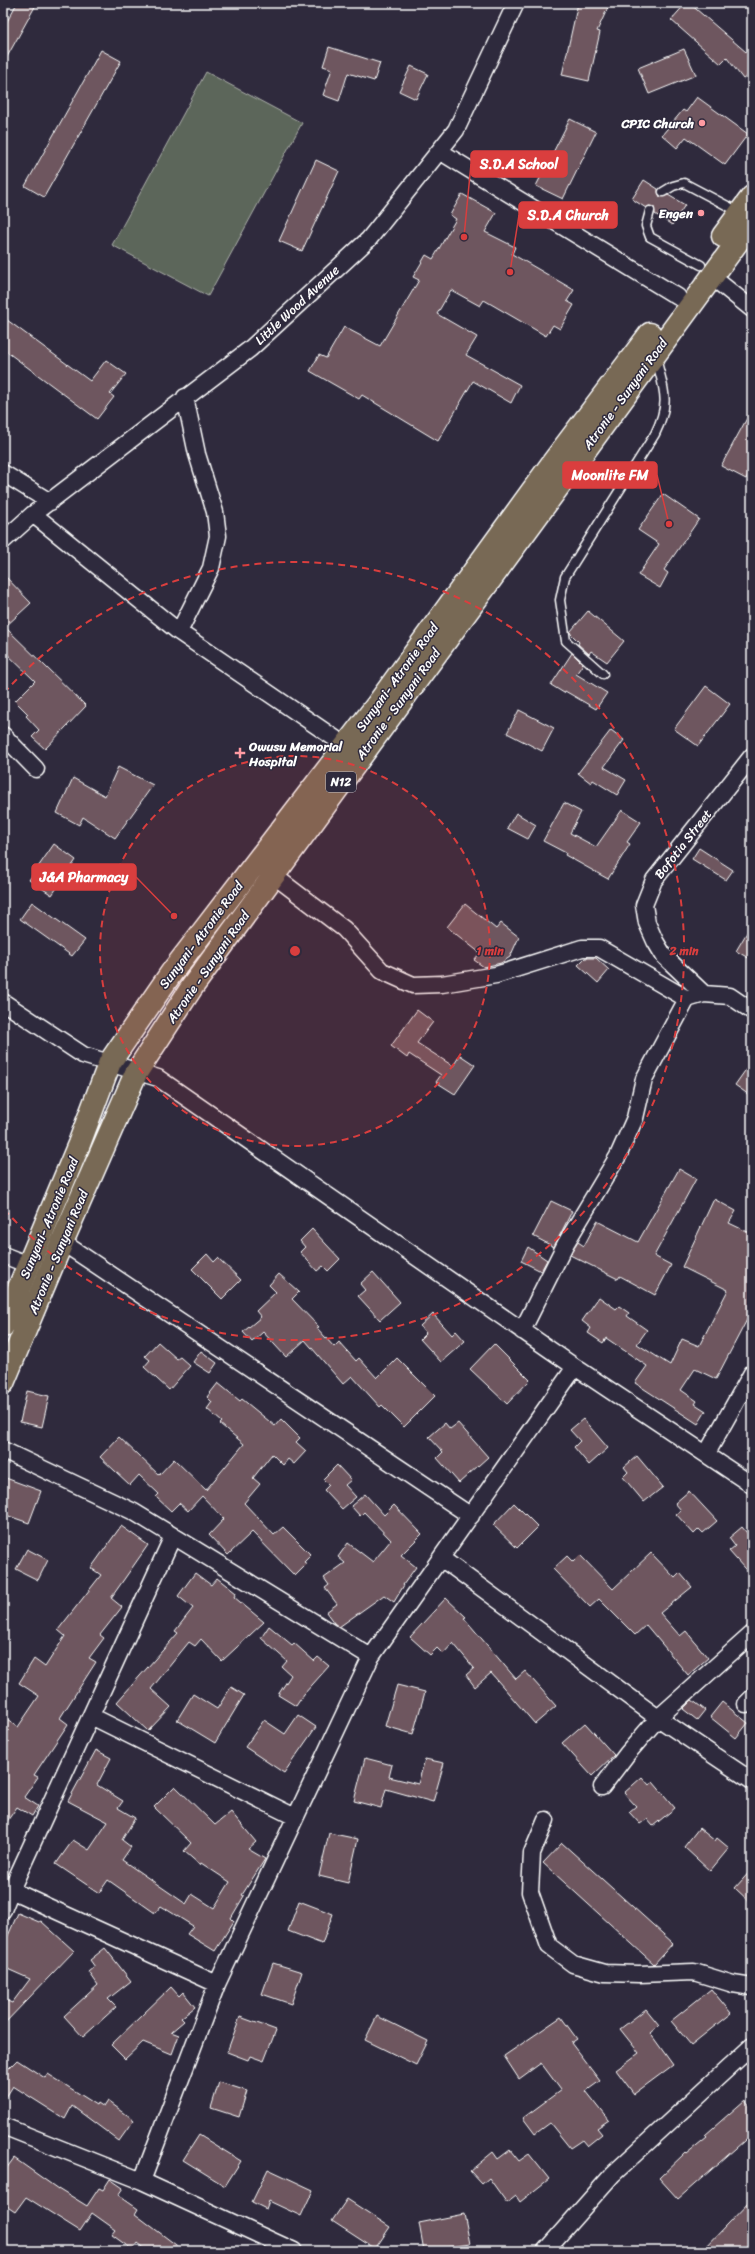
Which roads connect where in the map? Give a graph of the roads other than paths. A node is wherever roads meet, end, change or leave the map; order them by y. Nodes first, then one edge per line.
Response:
1 (516, 3) edge
2 (441, 152) junction
3 (663, 192) dead end
4 (650, 210) dead end
5 (748, 210) edge
6 (706, 271) junction
7 (678, 297) junction
8 (752, 309) edge
9 (655, 353) junction
10 (184, 397) junction
11 (3, 473) edge
12 (50, 502) junction
13 (33, 514) junction
14 (3, 541) edge
15 (179, 632) junction
16 (603, 674) dead end
17 (3, 735) edge
18 (346, 746) junction
19 (752, 756) edge
20 (36, 769) dead end
21 (273, 875) junction
22 (704, 994) junction
23 (687, 999) junction
24 (3, 1002) edge
25 (752, 1011) edge
26 (110, 1062) junction
27 (136, 1073) junction
28 (62, 1242) junction
29 (3, 1255) edge
30 (29, 1265) junction
31 (3, 1326) edge
32 (522, 1331) junction
33 (575, 1368) junction
34 (752, 1373) edge
35 (3, 1383) edge
36 (3, 1450) edge
37 (707, 1453) junction
38 (752, 1485) edge
39 (471, 1516) junction
40 (173, 1536) junction
41 (441, 1558) junction
42 (752, 1634) edge
43 (371, 1657) junction
44 (91, 1716) junction
45 (658, 1718) junction
46 (752, 1781) edge
47 (602, 1787) dead end
48 (296, 1817) junction
49 (546, 1820) dead end
50 (12, 1890) junction
51 (3, 1910) edge
52 (217, 1984) junction
53 (752, 1987) edge
54 (752, 2046) edge
55 (3, 2126) edge
56 (142, 2180) junction
57 (294, 2251) edge
58 (545, 2251) edge

1 - 2 street, Little Wood Avenue
2 - 7 street
2 - 10 street, Little Wood Avenue
3 - 5 lane
4 - 6 lane
5 - 6 highway, Atronie - Sunyani Road / N12
6 - 7 highway, Sunyani- Atronie Road / N12
6 - 8 street
6 - 9 highway, Atronie - Sunyani Road / N12
7 - 18 highway, Sunyani- Atronie Road / N12
9 - 16 lane
9 - 21 highway, Atronie - Sunyani Road / N12
10 - 12 street, Little Wood Avenue
10 - 15 street
11 - 12 street
12 - 13 street, Little Wood Avenue
13 - 14 street, Little Wood Avenue
13 - 15 street
15 - 18 street
17 - 20 street
18 - 26 highway, Sunyani- Atronie Road / N12
19 - 22 street, Bofotia Street
21 - 23 street
21 - 27 highway, Atronie - Sunyani Road / N12
22 - 23 street
22 - 25 street
23 - 32 street
24 - 26 street
26 - 27 street
26 - 30 highway, Sunyani- Atronie Road / N12
27 - 28 highway, Atronie - Sunyani Road / N12
27 - 32 street
28 - 35 highway, Atronie - Sunyani Road / N12
28 - 39 street
29 - 30 street
30 - 31 highway, Sunyani- Atronie Road / N12
32 - 33 street
33 - 37 street
33 - 39 street
34 - 37 street
36 - 40 street
37 - 38 street
39 - 41 street
40 - 43 street
40 - 44 street
41 - 43 street
41 - 45 street
42 - 45 street
43 - 48 street
44 - 48 street
44 - 50 street
45 - 46 street
45 - 47 street
48 - 52 street
49 - 53 street
50 - 51 street
50 - 52 street
52 - 56 street
54 - 58 street
55 - 56 street
56 - 57 street

